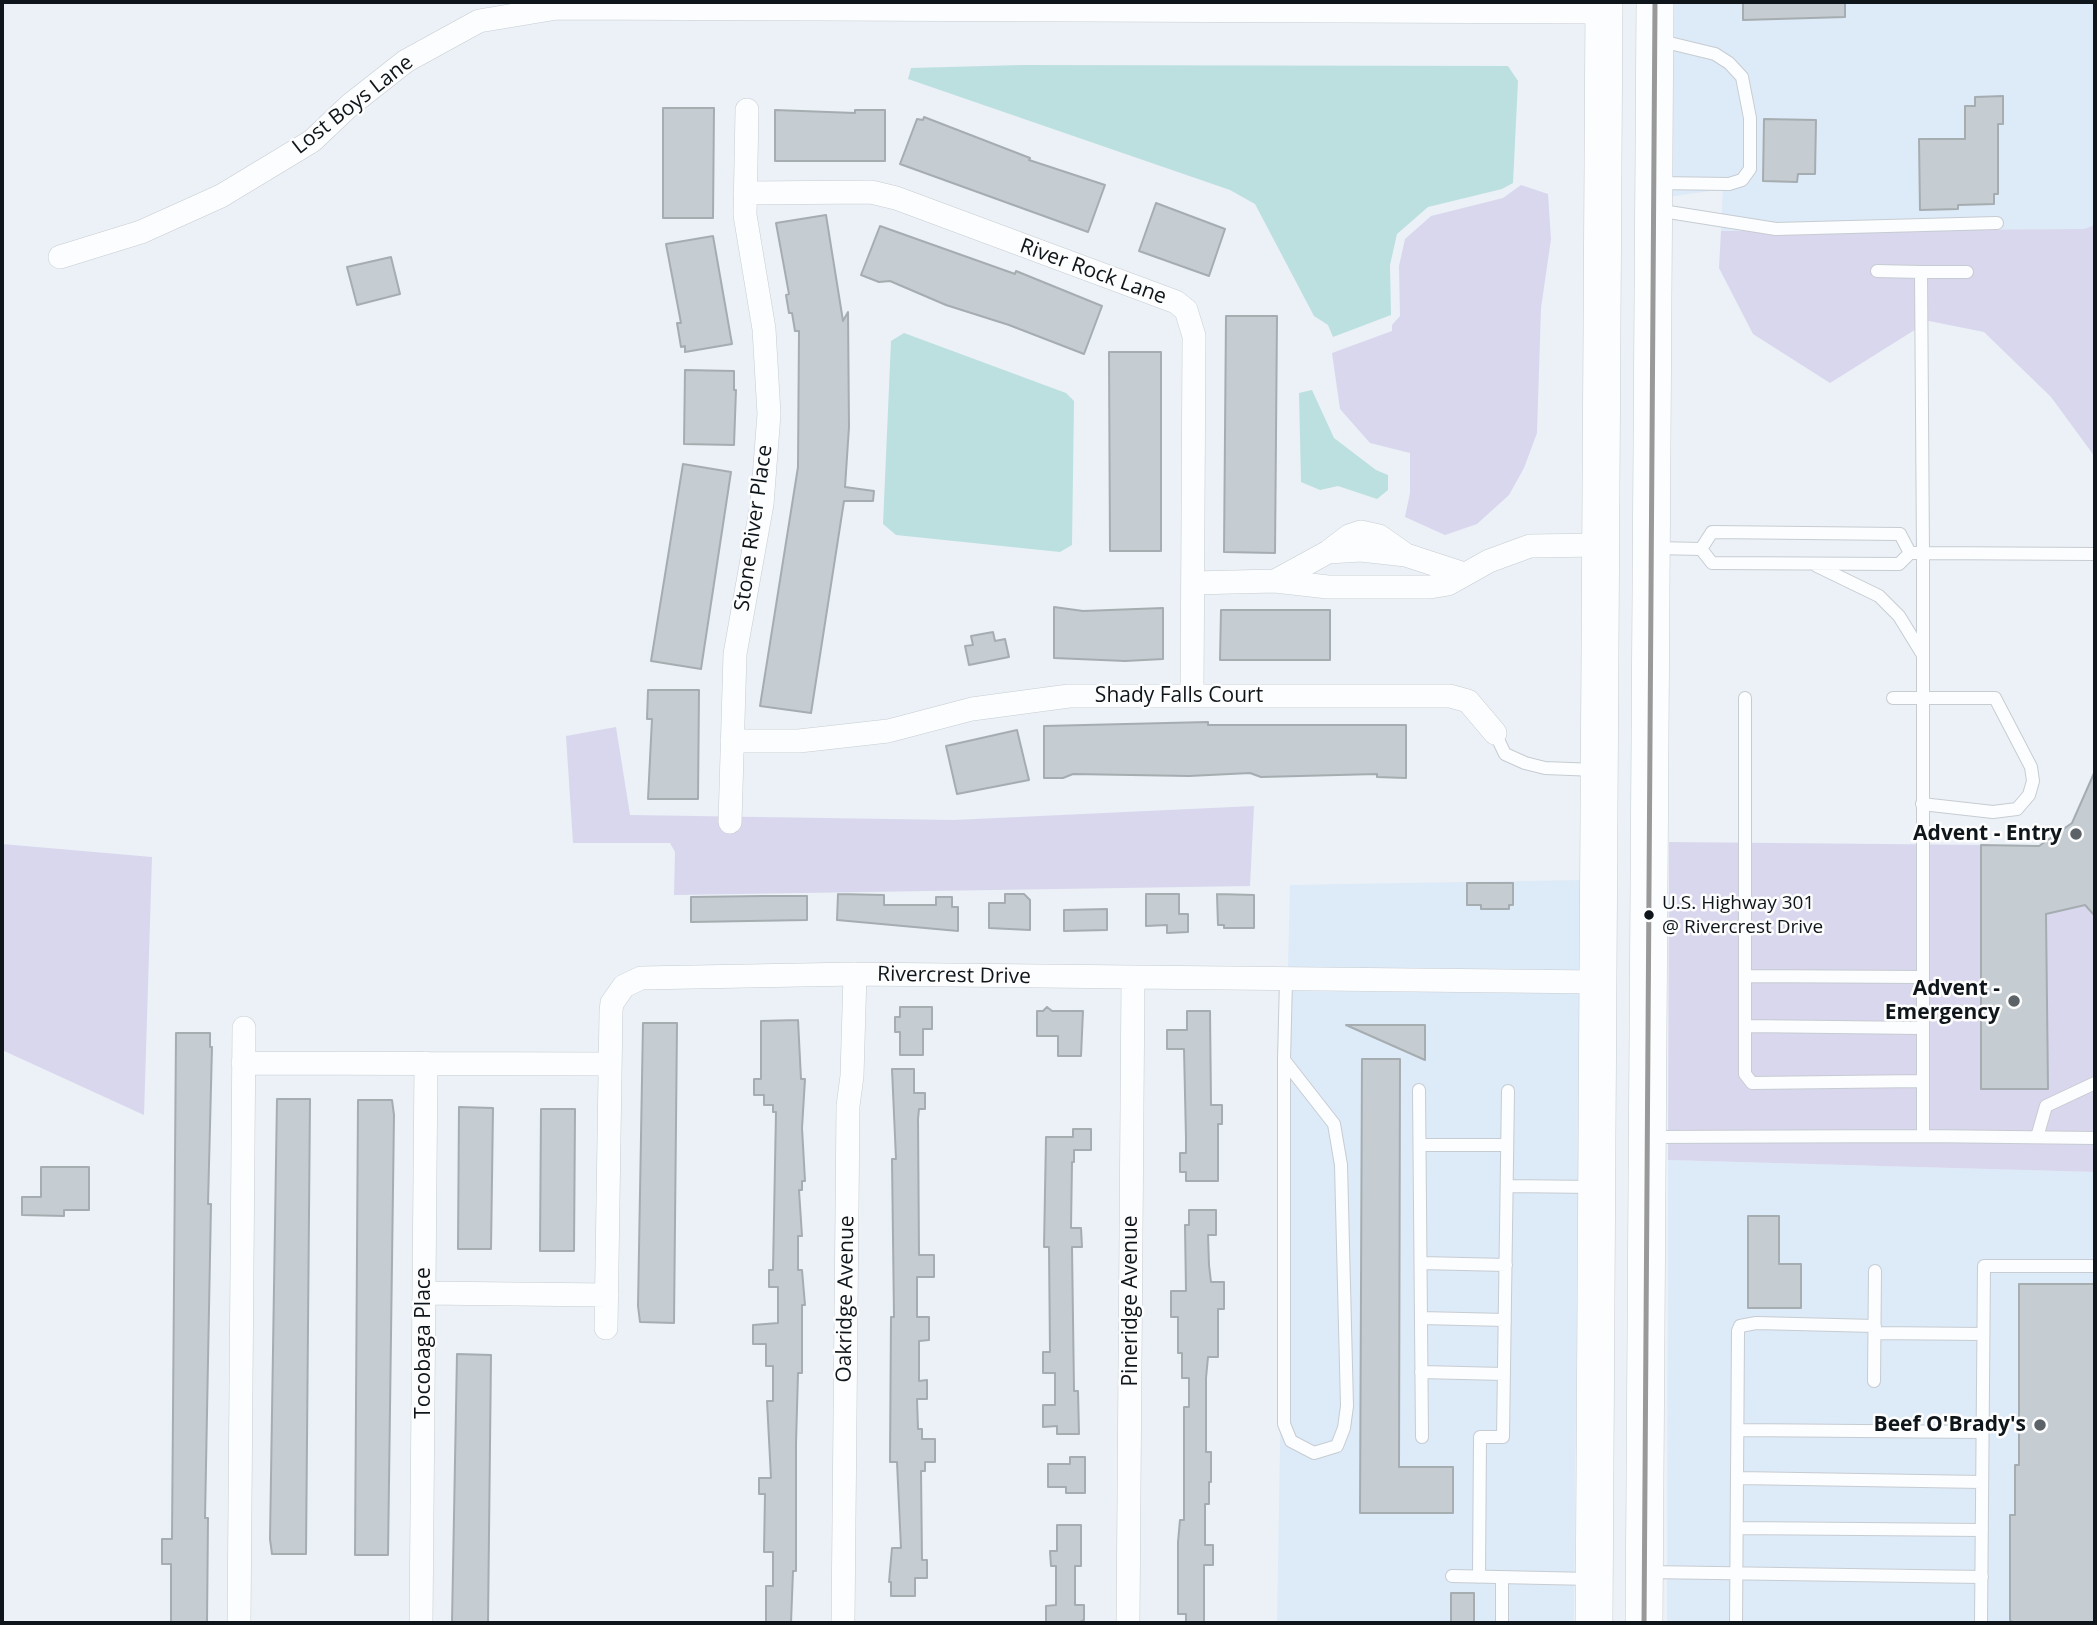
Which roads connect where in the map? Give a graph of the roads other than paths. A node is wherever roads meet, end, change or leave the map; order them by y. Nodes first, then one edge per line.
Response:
1 (1655, 2) edge
2 (995, 6) edge
3 (1604, 7) edge
4 (1655, 40) junction
5 (747, 110) dead end
6 (1655, 143) junction
7 (745, 193) junction
8 (1655, 197) junction
9 (1997, 223) dead end
10 (60, 257) dead end
11 (1877, 271) dead end
12 (1921, 272) junction
13 (1967, 272) dead end
14 (1601, 545) junction
15 (1653, 548) junction
16 (1701, 548) junction
17 (1336, 551) junction
18 (1917, 553) junction
19 (2095, 554) edge
20 (1810, 564) junction
21 (1464, 574) junction
22 (1275, 581) junction
23 (1193, 583) junction
24 (1351, 587) junction
25 (1923, 655) junction
26 (1192, 696) junction
27 (1923, 697) junction
28 (1745, 698) dead end
29 (1893, 698) dead end
30 (1495, 733) joint
31 (732, 741) junction
32 (1600, 770) junction
33 (1922, 804) junction
34 (730, 822) dead end
35 (855, 974) junction
36 (1745, 976) junction
37 (1921, 977) junction
38 (1133, 978) junction
39 (1286, 979) junction
40 (1599, 982) junction
41 (1650, 982) junction
42 (1745, 1026) junction
43 (244, 1028) dead end
44 (1921, 1028) junction
45 (1284, 1060) junction
46 (243, 1063) junction
47 (426, 1063) junction
48 (610, 1064) junction
49 (1921, 1081) junction
50 (2095, 1083) edge
51 (1419, 1090) dead end
52 (1508, 1091) dead end
53 (1923, 1136) junction
54 (1648, 1137) junction
55 (2037, 1137) junction
56 (2095, 1138) edge
57 (1420, 1145) junction
58 (1507, 1145) junction
59 (1507, 1186) junction
60 (1597, 1187) junction
61 (1596, 1248) junction
62 (1421, 1263) junction
63 (1506, 1265) junction
64 (2095, 1266) edge
65 (1875, 1271) dead end
66 (424, 1293) junction
67 (607, 1295) junction
68 (1421, 1318) junction
69 (1505, 1320) junction
70 (606, 1328) dead end
71 (1875, 1330) junction
72 (1983, 1334) junction
73 (1421, 1372) junction
74 (1504, 1374) junction
75 (1874, 1381) dead end
76 (1738, 1430) junction
77 (1983, 1432) junction
78 (1422, 1437) dead end
79 (1738, 1478) junction
80 (1982, 1482) junction
81 (1737, 1528) junction
82 (1982, 1530) junction
83 (1644, 1572) junction
84 (1737, 1574) junction
85 (1452, 1576) dead end
86 (1479, 1577) junction
87 (1982, 1577) junction
88 (1502, 1578) junction
89 (1594, 1579) junction
90 (239, 1623) edge
91 (421, 1623) edge
92 (843, 1623) edge
93 (1128, 1623) edge
94 (1502, 1623) edge
95 (1594, 1623) edge
96 (1644, 1623) edge
97 (1736, 1623) edge
98 (1981, 1623) edge

1 - 4 main road
2 - 3 street, Lost Boys Lane
2 - 10 street, Lost Boys Lane
3 - 6 main road
3 - 14 main road
4 - 6 main road
4 - 8 lane
5 - 7 street, Stone River Place
6 - 8 main road
7 - 23 street, River Rock Lane
7 - 31 street, Stone River Place
8 - 9 lane
8 - 15 main road
11 - 12 lane
12 - 13 lane
12 - 18 lane
14 - 21 street
14 - 32 main road
15 - 16 lane
15 - 41 main road
16 - 18 lane
16 - 20 lane
17 - 21 street
17 - 22 street
17 - 24 street
18 - 19 lane
18 - 20 lane
18 - 25 lane
20 - 25 lane
21 - 24 street
22 - 23 street
22 - 24 street
23 - 26 street, River Rock Lane
25 - 27 lane
26 - 30 street, Shady Falls Court
26 - 31 street, Shady Falls Court
27 - 29 lane
27 - 33 lane
27 - 33 lane
28 - 36 lane
30 - 32 lane, Shady Falls Court
31 - 34 street, Stone River Place
32 - 40 main road
33 - 37 lane
35 - 38 street, Rivercrest Drive
35 - 48 street, Rivercrest Drive
35 - 92 street, Oakridge Avenue
36 - 37 lane
36 - 42 lane
37 - 44 lane
38 - 39 street, Rivercrest Drive
38 - 93 street, Pineridge Avenue
39 - 40 street, Rivercrest Drive
39 - 45 lane
40 - 41 main road
40 - 60 main road
41 - 54 main road
42 - 44 lane
42 - 49 lane
43 - 46 street
44 - 49 lane
45 - 45 lane
46 - 47 street
46 - 90 street
47 - 48 street
47 - 66 street, Tocobaga Place
48 - 67 street, Rivercrest Drive
49 - 53 lane
50 - 55 lane
51 - 57 lane
52 - 58 lane
53 - 54 lane
53 - 55 lane
54 - 83 main road
55 - 56 lane
57 - 58 lane
57 - 62 lane
58 - 59 lane
59 - 60 lane
59 - 63 lane
60 - 61 main road
61 - 83 main road
61 - 89 main road
62 - 63 lane
62 - 68 lane
63 - 69 lane
64 - 72 lane
65 - 71 lane
66 - 67 street
66 - 91 street, Tocobaga Place
67 - 70 street, Rivercrest Drive
68 - 69 lane
68 - 73 lane
69 - 74 lane
71 - 72 lane
71 - 75 lane
71 - 76 lane
72 - 77 lane
73 - 74 lane
73 - 78 lane
74 - 86 lane
76 - 77 lane
76 - 79 lane
77 - 80 lane
79 - 80 lane
79 - 81 lane
80 - 82 lane
81 - 82 lane
81 - 84 lane
82 - 87 lane
83 - 84 lane
83 - 96 main road
84 - 87 lane
84 - 97 lane
85 - 86 lane
86 - 88 lane
87 - 98 lane
88 - 89 lane
88 - 94 lane
89 - 95 main road

